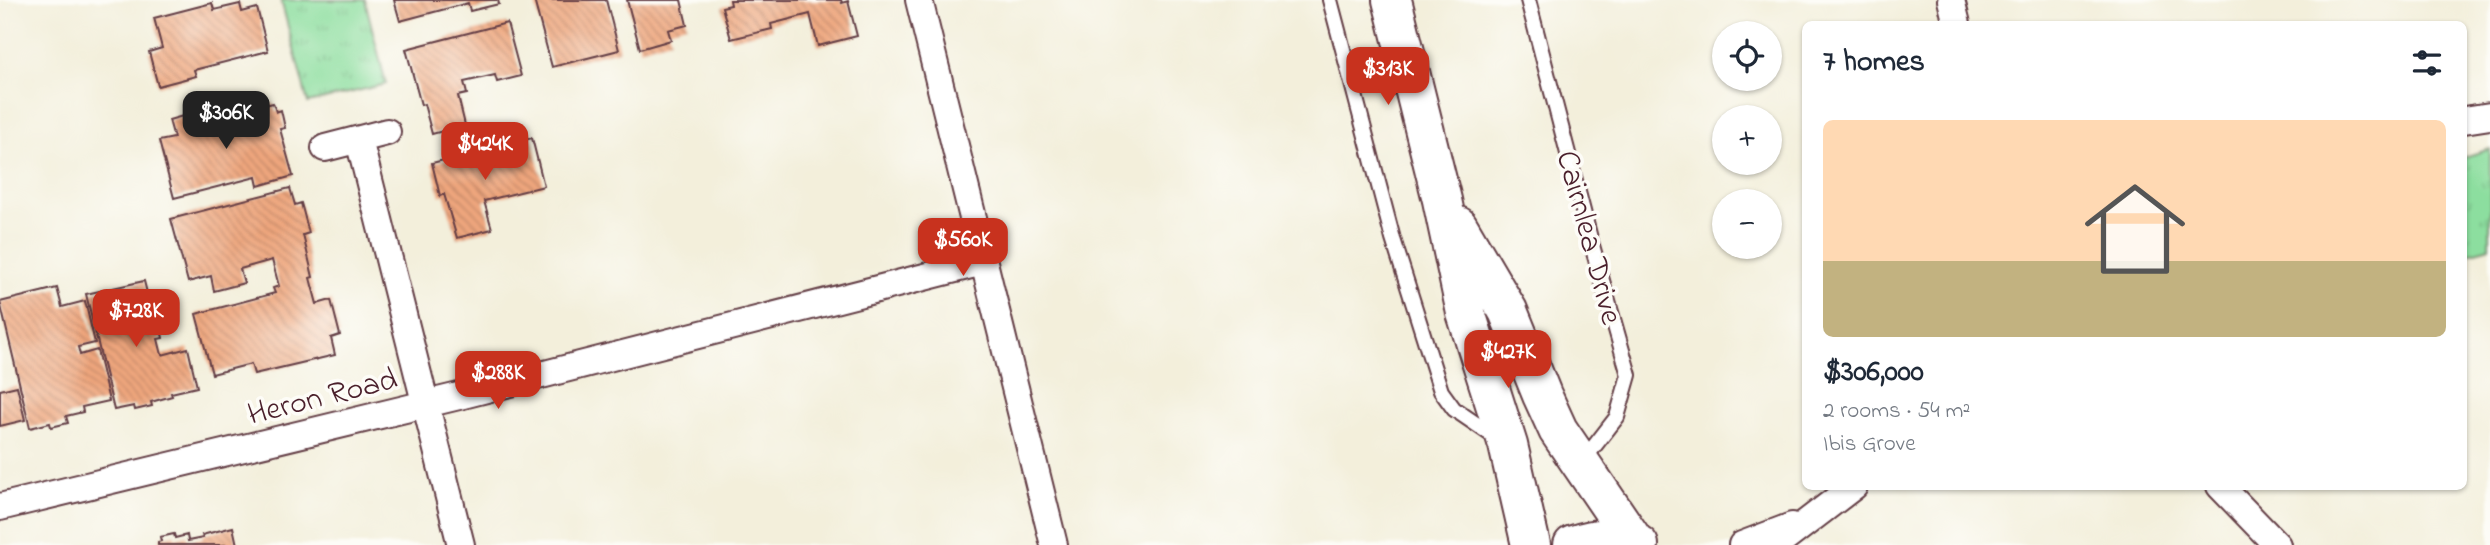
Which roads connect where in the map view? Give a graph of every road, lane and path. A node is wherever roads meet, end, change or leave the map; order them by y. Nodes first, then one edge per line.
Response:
1 (919, 0) edge
2 (1330, 0) edge
3 (1392, 0) edge
4 (1528, 0) edge
5 (1951, 0) edge
6 (1956, 21) edge
7 (387, 132) dead end
8 (359, 140) junction
9 (325, 148) dead end
10 (1442, 200) junction
11 (984, 262) junction
12 (426, 404) junction
13 (1508, 445) junction
14 (1581, 464) junction
15 (1849, 490) edge
16 (2224, 490) edge
17 (0, 507) edge
18 (1810, 519) junction
19 (1637, 544) edge
20 (461, 545) edge
21 (1054, 545) edge
22 (1531, 545) edge
23 (1573, 545) edge
24 (1742, 545) edge
25 (1777, 545) edge
26 (2277, 545) edge

1 - 11 street
2 - 13 lane
3 - 10 street
4 - 14 lane, Cairnlea Drive
5 - 6 street
7 - 8 street
8 - 9 street
8 - 12 street
10 - 13 street
10 - 14 street
11 - 12 street, Heron Road
11 - 21 street
12 - 17 street, Heron Road
12 - 20 street
13 - 22 street
14 - 19 street
15 - 18 street
16 - 26 street
18 - 24 street
18 - 25 street
19 - 23 street

